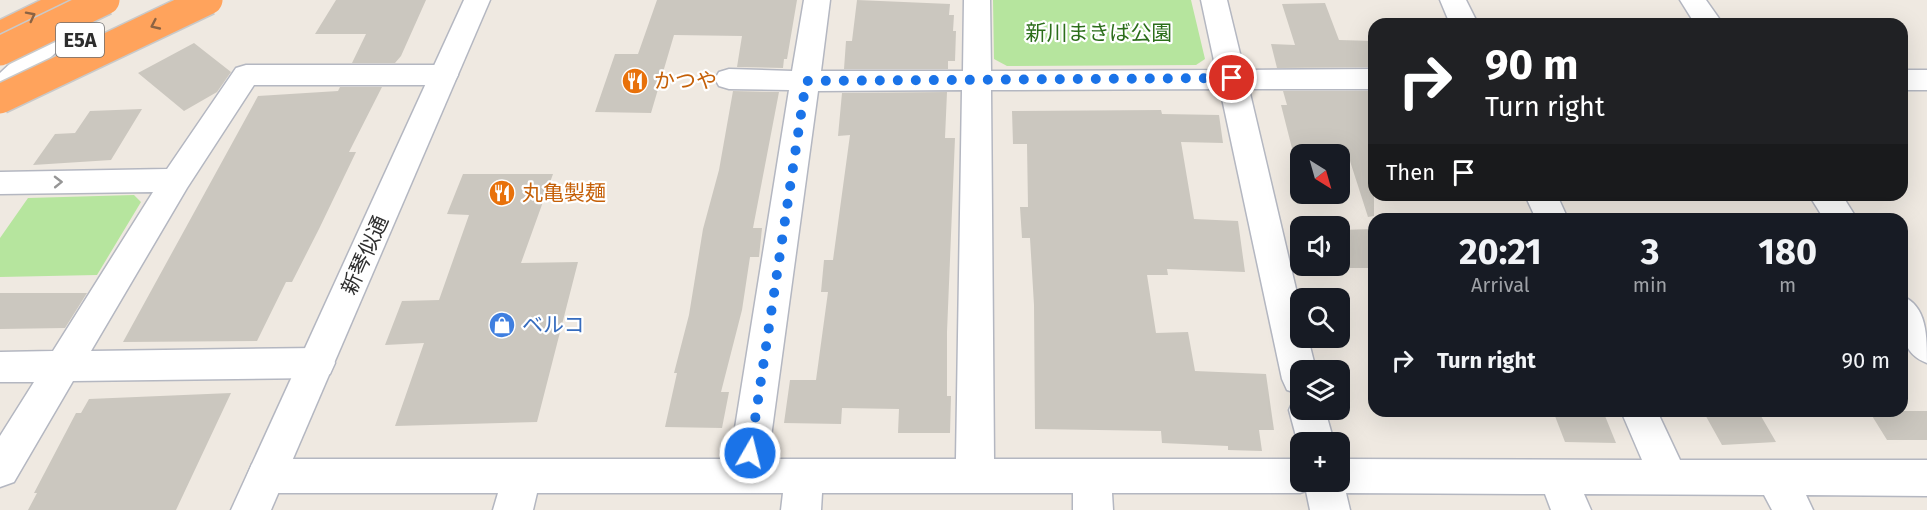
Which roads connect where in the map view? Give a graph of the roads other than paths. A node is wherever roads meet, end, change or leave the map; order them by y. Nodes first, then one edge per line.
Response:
1 (63, 0) edge
2 (95, 0) edge
3 (105, 0) edge
4 (159, 0) edge
5 (208, 0) edge
6 (477, 0) edge
7 (817, 0) edge
8 (977, 0) edge
9 (1214, 0) edge
10 (1453, 0) edge
11 (1693, 0) edge
12 (1461, 18) edge
13 (1705, 18) edge
14 (0, 31) edge
15 (0, 51) edge
16 (444, 75) junction
17 (1232, 78) junction
18 (729, 79) dead end
19 (1368, 79) edge
20 (0, 80) edge
21 (978, 80) junction
22 (1908, 80) edge
23 (1927, 80) edge
24 (806, 81) junction
25 (0, 89) edge
26 (0, 99) edge
27 (176, 180) junction
28 (0, 183) edge
29 (1908, 319) edge
30 (1927, 348) edge
31 (1296, 360) edge
32 (317, 363) junction
33 (64, 366) junction
34 (0, 367) edge
35 (1642, 417) edge
36 (0, 470) edge
37 (266, 476) junction
38 (746, 476) junction
39 (975, 476) junction
40 (1290, 477) edge
41 (1350, 477) edge
42 (1669, 477) junction
43 (1927, 478) edge
44 (1326, 492) edge
45 (518, 493) edge
46 (803, 493) edge
47 (1092, 493) edge
48 (1564, 493) edge
49 (1784, 494) edge
50 (251, 510) edge
51 (1330, 510) edge

14 -> 1 highway
2 - 25 street
3 - 15 highway, E5A, bridge
4 - 20 highway, E5A
5 -> 26 highway, bridge
6 - 16 street, 新琴似通
7 - 24 street
8 - 21 street
9 - 17 street
10 - 12 street
11 - 13 street
16 - 27 street
16 - 32 street, 新琴似通
17 - 19 street
17 - 21 street
17 - 31 street
18 - 24 street
21 - 24 street
21 - 39 street
22 - 23 street
24 - 38 street
28 -> 27 street
27 - 33 street
29 - 30 street
32 - 33 street
32 - 37 street, 新琴似通
33 - 34 street
33 - 36 street
35 - 42 street
37 - 45 street
37 - 50 street, 新琴似通
38 - 45 street
38 - 46 street
39 - 46 street
39 - 47 street
40 - 47 street
41 - 48 street
42 - 48 street
42 - 49 street
43 - 49 street
44 - 51 street

